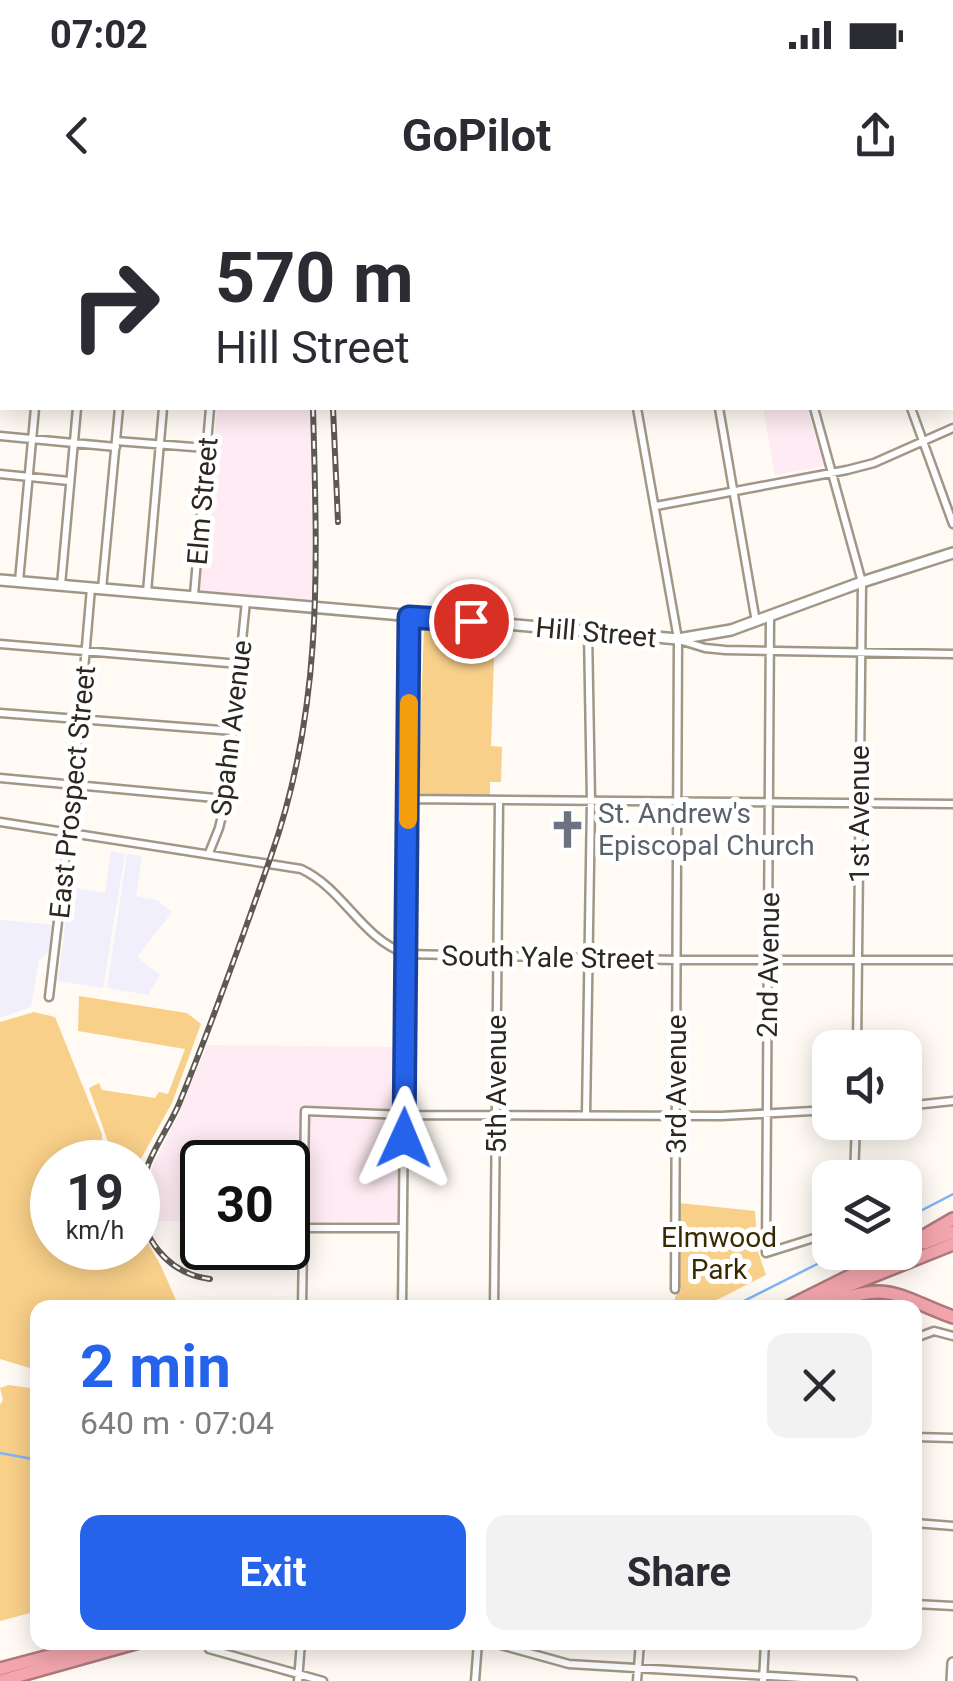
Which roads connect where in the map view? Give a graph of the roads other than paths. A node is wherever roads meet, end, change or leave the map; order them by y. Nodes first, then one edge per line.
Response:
1 (35, 410) edge
2 (77, 410) edge
3 (119, 410) edge
4 (163, 410) edge
5 (210, 410) edge
6 (637, 410) edge
7 (719, 410) edge
8 (815, 410) edge
9 (912, 410) edge
10 (953, 428) edge
11 (0, 436) edge
12 (32, 437) junction
13 (924, 440) junction
14 (73, 442) junction
15 (116, 444) junction
16 (160, 445) junction
17 (206, 448) junction
18 (0, 474) edge
19 (831, 474) junction
20 (28, 477) junction
21 (69, 481) junction
22 (735, 491) junction
23 (656, 506) junction
24 (953, 524) edge
25 (953, 553) edge
26 (0, 580) edge
27 (19, 581) junction
28 (862, 582) junction
29 (61, 585) junction
30 (91, 587) junction
31 (102, 589) junction
32 (146, 592) junction
33 (194, 595) junction
34 (246, 600) junction
35 (770, 616) junction
36 (409, 617) junction
37 (756, 622) junction
38 (588, 629) junction
39 (678, 640) junction
40 (0, 644) edge
41 (771, 650) junction
42 (86, 652) junction
43 (860, 652) junction
44 (953, 654) edge
45 (240, 664) junction
46 (0, 713) edge
47 (79, 718) junction
48 (234, 731) junction
49 (0, 778) edge
50 (74, 786) junction
51 (226, 800) junction
52 (409, 800) junction
53 (499, 800) junction
54 (678, 800) junction
55 (591, 801) junction
56 (770, 802) junction
57 (860, 802) junction
58 (953, 804) edge
59 (0, 822) edge
60 (69, 831) junction
61 (209, 853) junction
62 (406, 954) junction
63 (496, 957) junction
64 (587, 958) junction
65 (768, 958) junction
66 (676, 960) junction
67 (953, 960) edge
68 (858, 961) junction
69 (49, 997) dead end
70 (857, 1030) edge
71 (953, 1101) edge
72 (922, 1104) edge
73 (812, 1111) edge
74 (405, 1115) junction
75 (586, 1115) junction
76 (767, 1115) junction
77 (496, 1116) junction
78 (677, 1116) junction
79 (303, 1140) edge
80 (953, 1220) edge
81 (310, 1228) edge
82 (402, 1228) junction
83 (953, 1232) edge
84 (922, 1238) edge
85 (812, 1239) edge
86 (922, 1242) edge
87 (953, 1244) edge
88 (302, 1270) edge
89 (862, 1270) edge
90 (675, 1289) dead end
91 (302, 1300) edge
92 (402, 1300) edge
93 (494, 1300) edge
94 (802, 1300) edge
95 (825, 1300) edge
96 (840, 1300) edge
97 (916, 1300) edge
98 (922, 1303) edge
99 (953, 1318) edge
100 (922, 1336) edge
101 (953, 1336) edge
102 (922, 1437) edge
103 (953, 1438) edge
104 (922, 1524) edge
105 (953, 1526) edge
106 (922, 1604) edge
107 (953, 1606) edge
108 (72, 1650) edge
109 (111, 1650) edge
110 (216, 1650) edge
111 (300, 1650) edge
112 (477, 1650) edge
113 (519, 1650) edge
114 (639, 1650) edge
115 (765, 1650) edge
116 (953, 1663) edge
117 (0, 1669) edge
118 (638, 1669) junction
119 (298, 1678) edge
120 (763, 1679) edge
121 (0, 1680) edge
122 (323, 1681) edge
123 (475, 1681) edge
124 (637, 1681) edge
125 (854, 1681) edge
126 (952, 1681) edge

1 - 12 street
2 - 14 street
3 - 15 street
4 - 16 street
5 - 17 street, Elm Street
6 - 23 street, 3rd Avenue
7 - 22 street
8 - 19 street, 1st Avenue
9 - 13 street
10 - 13 street
11 - 12 street
12 - 14 street
12 - 20 street
13 - 19 street
13 - 24 street
14 - 15 street
14 - 21 street
15 - 16 street
15 - 31 street
16 - 17 street
16 - 32 street
17 - 33 street, Elm Street
18 - 20 street
19 - 22 street
19 - 28 street, 1st Avenue
20 - 21 street
20 - 27 street
21 - 29 street
22 - 23 street
22 - 37 street
23 - 39 street, 3rd Avenue
25 - 28 main road
26 - 27 main road, Hill Street
27 - 29 main road, Hill Street
28 - 35 main road
28 - 43 street, 1st Avenue
29 - 30 main road, Hill Street
30 - 31 main road, Hill Street
30 - 42 street, East Prospect Street
31 - 32 main road, Hill Street
32 - 33 main road, Hill Street
33 - 34 main road, Hill Street
34 - 36 main road, Hill Street
34 - 45 street, Spahn Avenue
35 - 37 main road
35 - 41 street, 2nd Avenue
36 - 38 main road, Hill Street
36 - 52 street
37 - 39 main road
38 - 39 main road, Hill Street
38 - 55 street
39 - 41 street, Hill Street
39 - 54 street, 3rd Avenue
40 - 42 street
41 - 43 street, Hill Street
41 - 56 street, 2nd Avenue
42 - 45 street
42 - 47 street, East Prospect Street
43 - 44 street, Hill Street
43 - 57 street, 1st Avenue
45 - 48 street, Spahn Avenue
46 - 47 street
47 - 48 street
47 - 50 street, East Prospect Street
48 - 51 street, Spahn Avenue
49 - 50 street
50 - 51 street
50 - 60 street, East Prospect Street
51 - 61 street, Spahn Avenue
52 - 53 street
52 - 62 street
53 - 55 street
53 - 63 street, 5th Avenue
54 - 55 street
54 - 56 street
54 - 66 street, 3rd Avenue
55 - 64 street
56 - 57 street
56 - 65 street, 2nd Avenue
57 - 58 street
57 - 68 street, 1st Avenue
59 - 60 street, South Yale Street
60 - 61 street, South Yale Street
60 - 69 street, East Prospect Street
61 - 62 street, South Yale Street
62 - 63 street, South Yale Street
62 - 74 street
63 - 64 street, South Yale Street
63 - 77 street, 5th Avenue
64 - 66 street, South Yale Street
64 - 75 street
65 - 66 street, South Yale Street
65 - 68 street, South Yale Street
65 - 76 street, 2nd Avenue
66 - 78 street, 3rd Avenue
67 - 68 street, South Yale Street
68 - 70 street, 1st Avenue
71 - 72 street
73 - 76 street
74 - 77 street
74 - 79 street
74 - 82 street
75 - 77 street
75 - 78 street
76 - 78 street
76 - 85 street, 2nd Avenue
77 - 93 street, 5th Avenue
78 - 90 street, 3rd Avenue
80 - 84 highway
81 - 82 street
82 - 92 street
83 - 86 highway
87 - 95 highway
88 - 91 street
89 - 94 highway
96 - 97 highway
98 - 99 highway
100 - 101 street
102 - 103 street
104 - 105 street
106 - 107 street
108 - 117 highway
109 - 121 highway
110 - 119 street
111 - 119 street
112 - 123 street
113 - 118 street
114 - 118 street
115 - 120 street
116 - 126 main road
118 - 120 street
118 - 124 street
119 - 122 street
120 - 125 street

